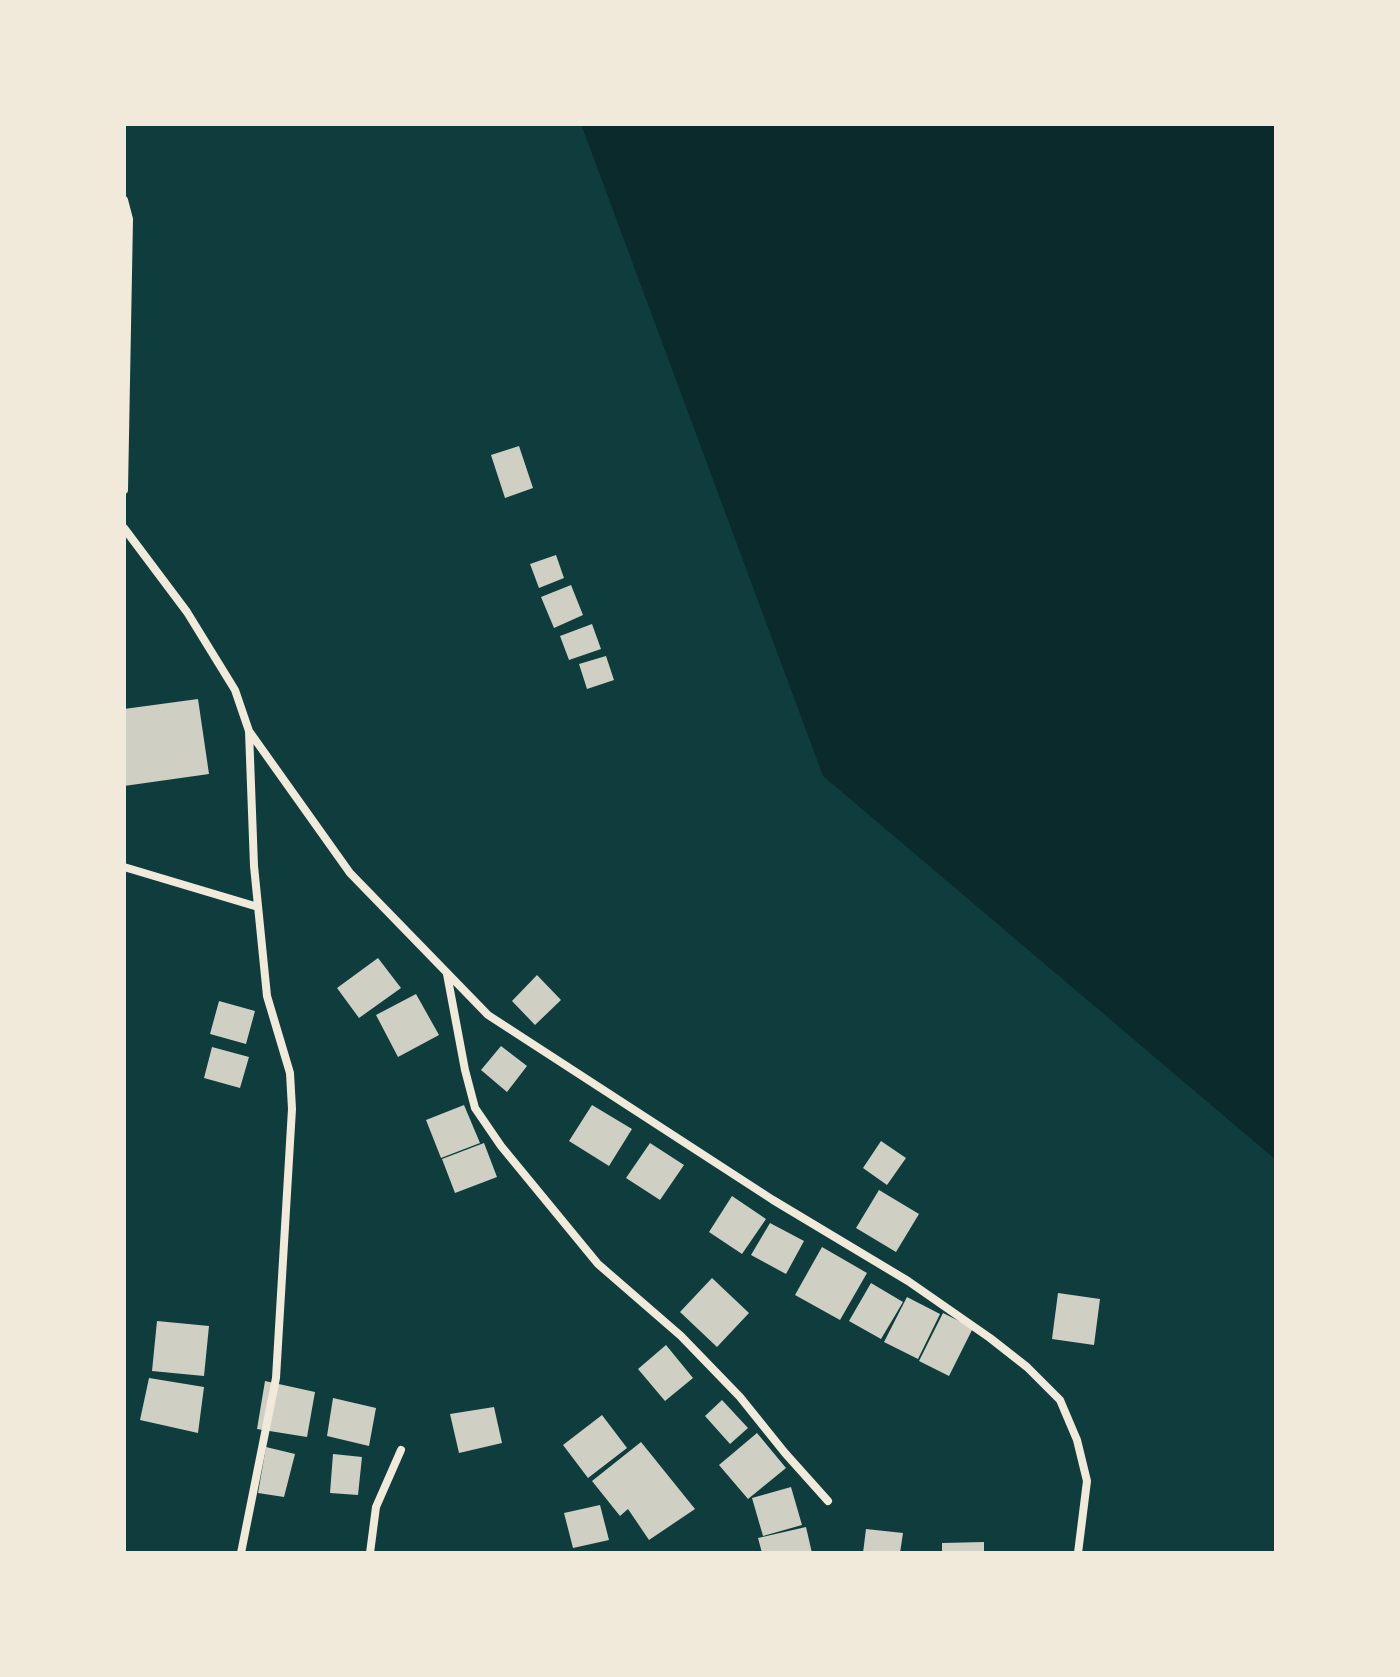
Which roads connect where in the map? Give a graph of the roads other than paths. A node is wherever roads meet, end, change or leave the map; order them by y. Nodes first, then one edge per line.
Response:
1 (124, 200) edge
2 (124, 456) edge
3 (124, 490) edge
4 (124, 528) edge
5 (249, 731) junction
6 (124, 867) edge
7 (258, 907) junction
8 (447, 973) junction
9 (401, 1450) dead end
10 (828, 1501) dead end
11 (241, 1553) edge
12 (370, 1553) edge
13 (1078, 1553) edge

1 - 2 street
2 - 3 street
4 - 5 street
5 - 7 street
5 - 8 street
6 - 7 street
7 - 11 street
8 - 10 street
8 - 13 street
9 - 12 street

